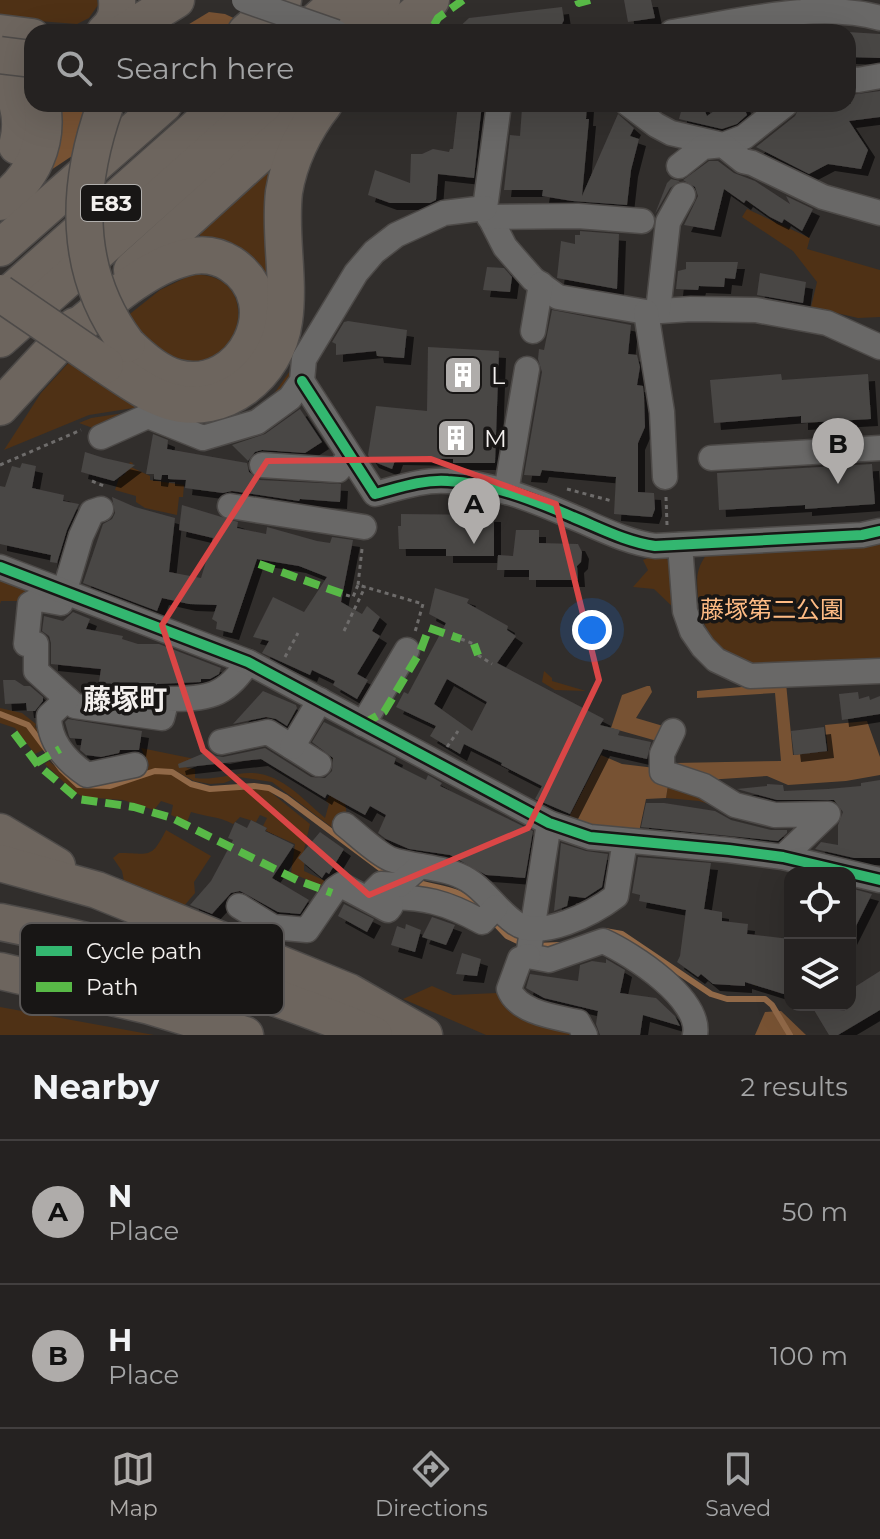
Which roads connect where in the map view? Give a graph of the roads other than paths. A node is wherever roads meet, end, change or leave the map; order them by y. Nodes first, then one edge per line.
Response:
1 (117, 0) edge
2 (176, 0) edge
3 (185, 0) edge
4 (244, 0) edge
5 (283, 0) edge
6 (340, 0) edge
7 (382, 0) edge
8 (431, 0) edge
9 (880, 18) edge
10 (112, 24) edge
11 (137, 24) edge
12 (162, 24) edge
13 (255, 24) edge
14 (313, 24) edge
15 (313, 24) edge
16 (355, 24) edge
17 (404, 24) edge
18 (722, 24) edge
19 (0, 33) edge
20 (24, 36) edge
21 (0, 41) edge
22 (0, 55) edge
23 (24, 58) edge
24 (24, 66) edge
25 (0, 72) edge
26 (880, 76) edge
27 (856, 80) edge
28 (43, 112) edge
29 (103, 112) edge
30 (151, 112) edge
31 (153, 112) edge
32 (214, 112) edge
33 (255, 112) edge
34 (306, 112) edge
35 (319, 112) edge
36 (498, 112) edge
37 (640, 112) edge
38 (776, 112) edge
39 (716, 143) junction
40 (679, 166) dead end
41 (0, 174) edge
42 (683, 195) dead end
43 (15, 198) edge
44 (487, 212) junction
45 (880, 213) edge
46 (642, 221) dead end
47 (0, 248) edge
48 (64, 281) junction
49 (541, 284) junction
50 (0, 293) edge
51 (0, 302) edge
52 (652, 312) junction
53 (533, 331) dead end
54 (0, 339) edge
55 (58, 343) junction
56 (880, 347) edge
57 (0, 354) edge
58 (116, 355) junction
59 (527, 369) dead end
60 (302, 381) junction
61 (0, 407) edge
62 (101, 437) road end
63 (880, 448) edge
64 (350, 457) junction
65 (711, 458) dead end
66 (262, 465) dead end
67 (665, 477) road end
68 (506, 492) junction
69 (375, 494) junction
70 (230, 506) dead end
71 (101, 509) dead end
72 (880, 531) edge
73 (674, 537) junction
74 (0, 567) edge
75 (66, 593) junction
76 (407, 650) road end
77 (248, 662) junction
78 (880, 671) edge
79 (67, 699) junction
80 (320, 700) junction
81 (363, 724) junction
82 (673, 731) dead end
83 (221, 742) dead end
84 (292, 747) junction
85 (319, 764) dead end
86 (135, 765) dead end
87 (549, 823) junction
88 (345, 825) dead end
89 (0, 832) edge
90 (625, 841) junction
91 (783, 857) junction
92 (0, 863) edge
93 (412, 873) junction
94 (880, 880) edge
95 (97, 890) junction
96 (382, 898) junction
97 (239, 906) dead end
98 (491, 913) junction
99 (0, 922) edge
100 (179, 923) edge
101 (267, 923) edge
102 (20, 927) edge
103 (531, 927) junction
104 (284, 928) edge
105 (528, 956) junction
106 (284, 966) edge
107 (284, 1001) edge
108 (179, 1015) edge
109 (245, 1035) edge
110 (374, 1035) edge
111 (424, 1035) edge
112 (585, 1035) edge
113 (695, 1035) edge

1 - 10 highway
2 - 11 highway
3 - 12 highway
4 - 14 street, bridge
5 - 13 highway
6 - 15 highway
7 - 16 highway
8 - 17 highway
9 - 18 street
19 - 20 highway
21 - 24 highway
22 - 23 highway, bridge
25 - 41 highway
26 - 27 street
28 - 43 highway
29 - 58 highway, bridge
30 - 43 highway
31 - 47 highway
32 - 51 highway, E83
33 - 48 highway, E83
34 - 55 highway
35 - 58 highway
36 - 44 street
37 - 39 street
38 - 39 street
39 - 40 street
39 - 45 street
42 - 52 street
44 - 46 street
44 - 49 street
44 - 60 street
48 - 54 highway, E83
48 - 57 street
49 - 52 street
49 - 53 street
50 - 58 highway, bridge
52 - 56 street
52 - 67 street
55 - 58 highway
55 - 61 highway
59 - 68 street
60 - 62 street
60 - 64 street
63 - 65 street
64 - 66 street
64 - 69 street
68 - 69 street
68 - 73 street
69 - 70 street
71 - 75 street
72 - 73 street
73 - 78 street
74 - 75 street
75 - 77 street
75 - 79 street
76 - 81 street
77 - 79 street
77 - 80 street
79 - 86 street
80 - 81 street
80 - 84 street
81 - 87 street
82 - 91 street
83 - 84 street
84 - 85 street
87 - 90 street
87 - 103 street
88 - 93 street
89 - 95 highway
90 - 91 street
90 - 103 street
91 - 94 street
92 - 95 highway
93 - 96 street
93 - 98 street
95 - 100 highway
96 - 98 street
96 - 104 street
97 - 101 street
98 - 103 street
99 - 102 highway
103 - 105 street
105 - 112 street
105 - 113 street
106 - 111 highway
107 - 110 highway
108 - 109 highway

